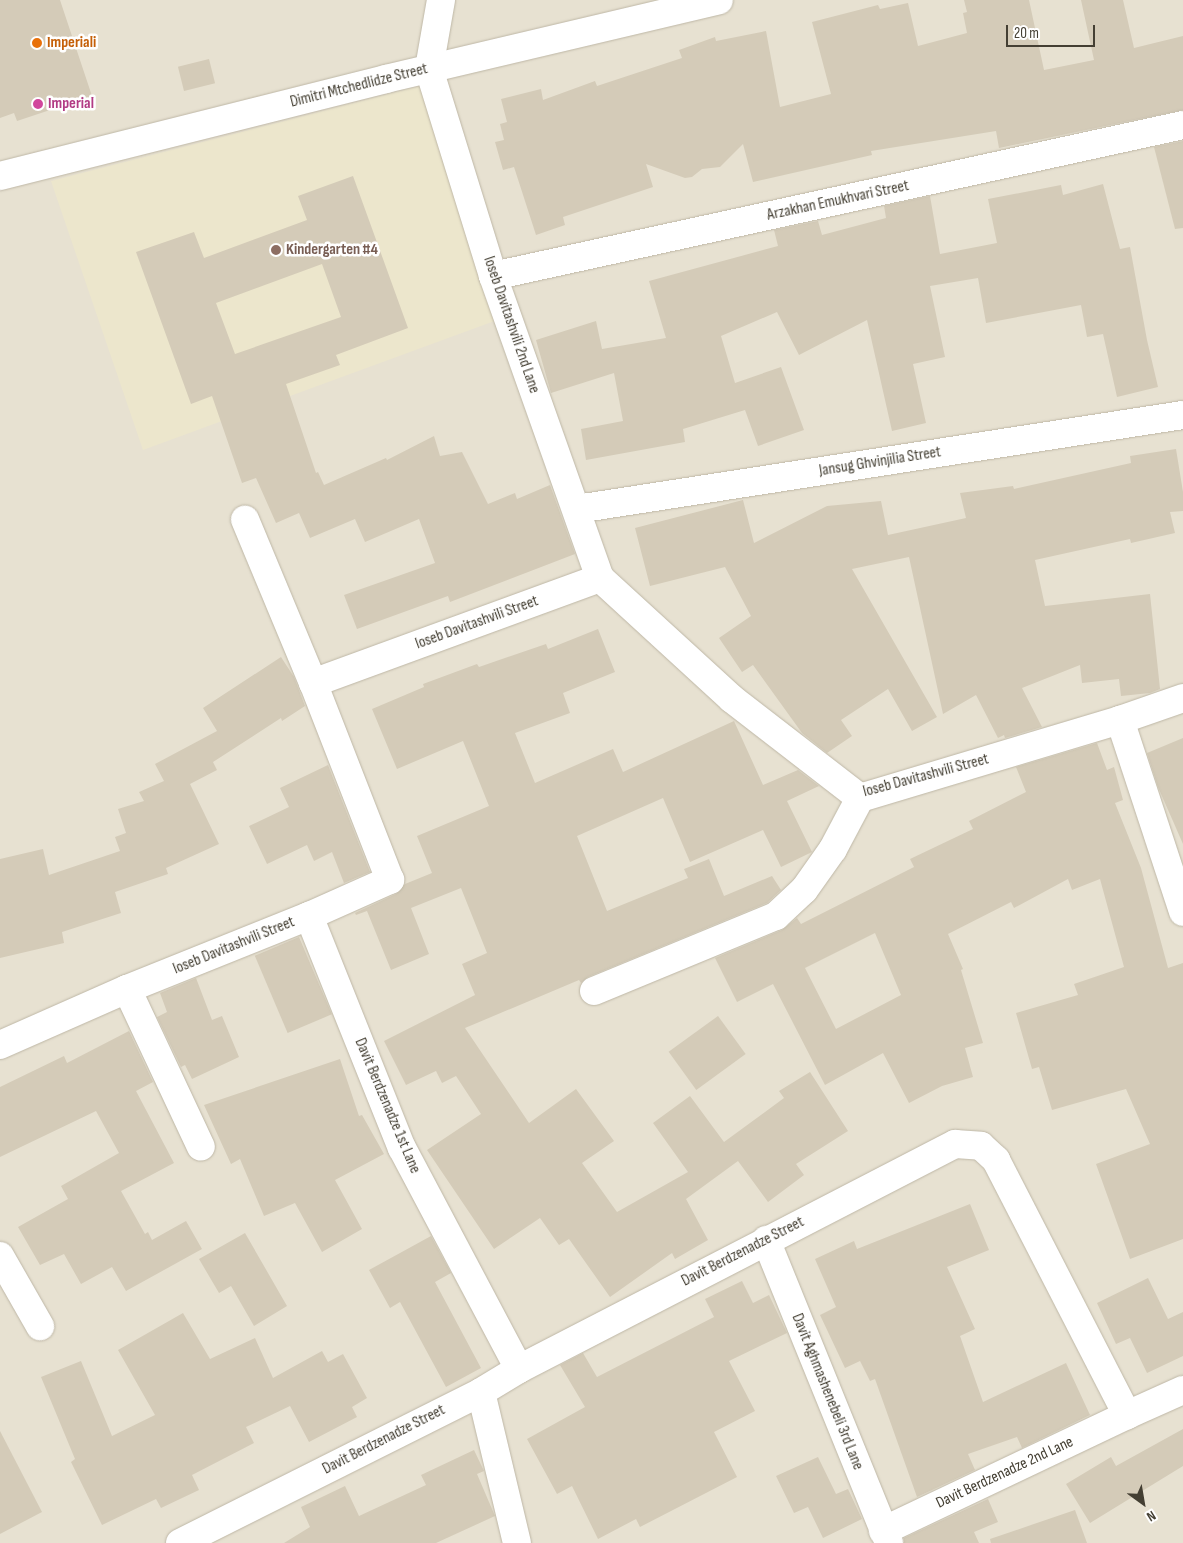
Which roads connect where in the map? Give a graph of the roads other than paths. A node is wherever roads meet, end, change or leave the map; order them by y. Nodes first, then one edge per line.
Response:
1 (441, 0) edge
2 (719, 0) edge
3 (429, 69) junction
4 (1183, 125) edge
5 (0, 176) edge
6 (492, 276) junction
7 (1183, 415) edge
8 (577, 509) junction
9 (245, 520) dead end
10 (600, 578) junction
11 (313, 683) junction
12 (1183, 698) edge
13 (1120, 720) junction
14 (860, 798) junction
15 (1183, 912) edge
16 (309, 916) junction
17 (127, 989) junction
18 (594, 991) dead end
19 (0, 1045) edge
20 (201, 1147) dead end
21 (766, 1240) junction
22 (0, 1256) edge
23 (40, 1326) dead end
24 (519, 1369) junction
25 (1183, 1390) edge
26 (481, 1392) junction
27 (1127, 1415) junction
28 (886, 1537) edge
29 (180, 1543) edge
30 (518, 1543) edge

1 - 3 street
2 - 3 street, Dimitri Mtchedlidze Street
3 - 5 street, Dimitri Mtchedlidze Street
3 - 6 street, Ioseb Davitashvili 2nd Lane
4 - 6 street, Arzakhan Emukhvari Street
6 - 8 street, Ioseb Davitashvili 2nd Lane
7 - 8 street, Jansug Ghvinjilia Street
8 - 10 street, Ioseb Davitashvili 2nd Lane
9 - 11 street
10 - 11 street, Ioseb Davitashvili Street
10 - 14 street, Ioseb Davitashvili Street
11 - 16 street, Ioseb Davitashvili Street
12 - 13 street, Ioseb Davitashvili Street
13 - 14 street, Ioseb Davitashvili Street
13 - 15 street
14 - 18 street
16 - 17 street, Ioseb Davitashvili Street
16 - 24 street, Davit Berdzenadze 1st Lane
17 - 19 street, Ioseb Davitashvili Street
17 - 20 street
21 - 24 street, Davit Berdzenadze Street
21 - 27 street, Davit Berdzenadze Street
21 - 28 street, Davit Aghmashenebeli 3rd Lane
22 - 23 street
24 - 26 street, Davit Berdzenadze Street
25 - 27 street
26 - 29 street, Davit Berdzenadze Street
26 - 30 street
27 - 28 street, Davit Berdzenadze 2nd Lane

